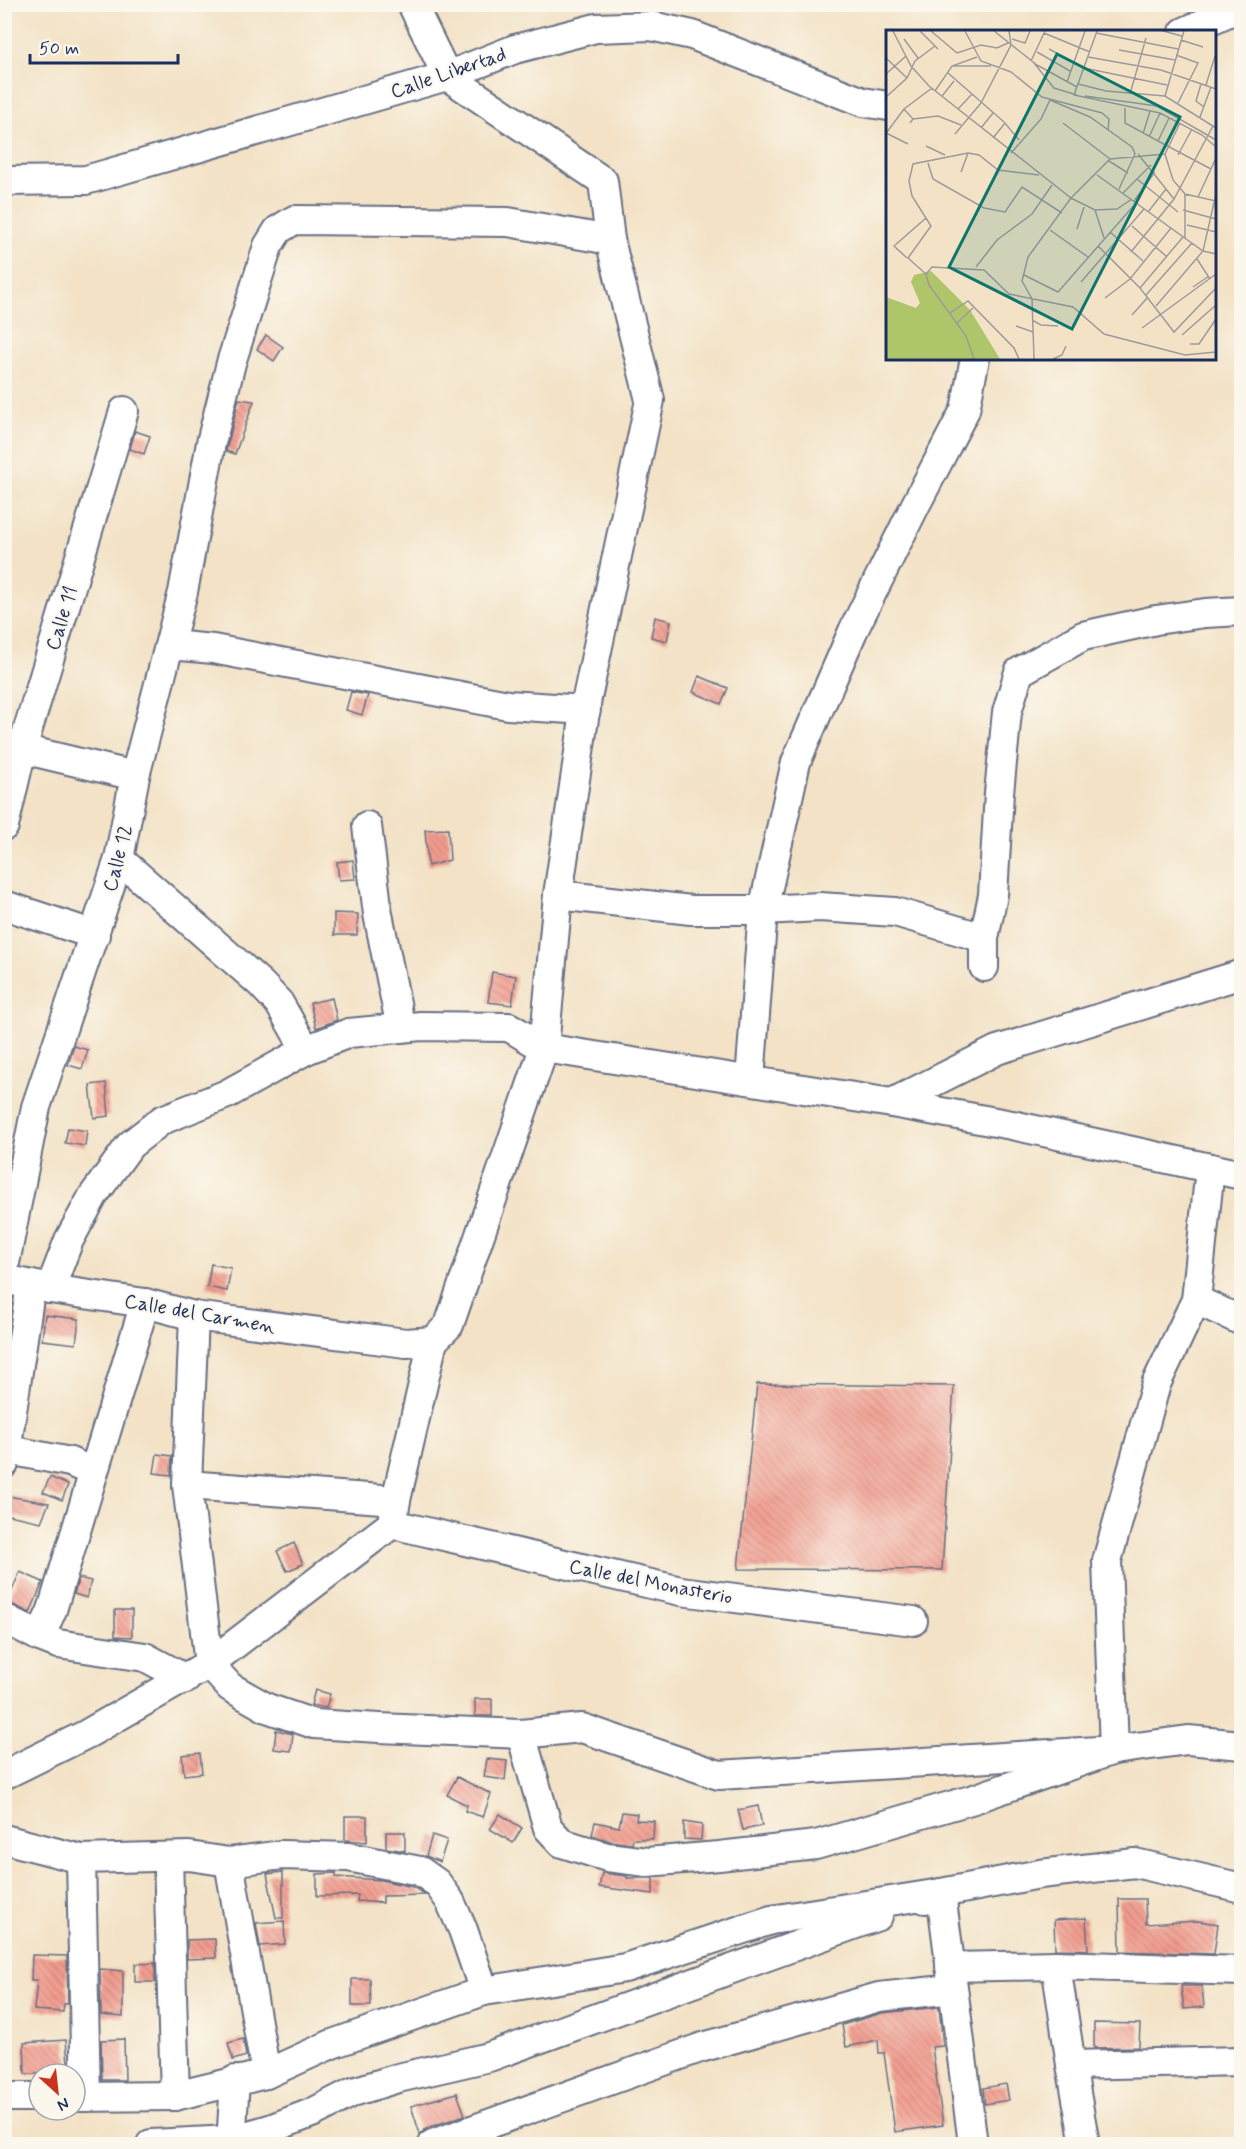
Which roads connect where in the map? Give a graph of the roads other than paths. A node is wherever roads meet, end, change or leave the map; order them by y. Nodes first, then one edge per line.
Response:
1 (412, 4) edge
2 (1242, 6) edge
3 (1188, 30) edge
4 (447, 76) junction
5 (886, 106) edge
6 (4, 181) edge
7 (610, 240) junction
8 (975, 360) edge
9 (124, 411) dead end
10 (1242, 611) edge
11 (171, 645) junction
12 (586, 710) junction
13 (13, 746) edge
14 (135, 776) junction
15 (4, 826) edge
16 (367, 826) dead end
17 (120, 859) junction
18 (558, 896) junction
19 (4, 905) edge
20 (763, 910) junction
21 (95, 934) junction
22 (984, 938) junction
23 (984, 967) dead end
24 (1242, 974) edge
25 (401, 1028) junction
26 (544, 1048) junction
27 (306, 1050) junction
28 (750, 1080) junction
29 (892, 1103) junction
30 (1210, 1168) junction
31 (1242, 1175) edge
32 (4, 1268) edge
33 (28, 1284) edge
34 (1196, 1300) junction
35 (145, 1303) junction
36 (194, 1316) junction
37 (1242, 1321) edge
38 (433, 1341) junction
39 (5, 1454) edge
40 (93, 1472) junction
41 (187, 1485) junction
42 (394, 1512) junction
43 (4, 1618) edge
44 (913, 1621) dead end
45 (40, 1637) junction
46 (198, 1671) junction
47 (521, 1734) junction
48 (1242, 1745) edge
49 (1114, 1750) junction
50 (4, 1775) edge
51 (4, 1839) edge
52 (168, 1857) junction
53 (81, 1859) junction
54 (229, 1862) junction
55 (1242, 1888) edge
56 (941, 1893) junction
57 (1056, 1965) junction
58 (1242, 1971) edge
59 (952, 1978) junction
60 (484, 1990) junction
61 (1242, 2061) edge
62 (80, 2062) edge
63 (1071, 2065) junction
64 (266, 2074) junction
65 (235, 2080) junction
66 (175, 2096) junction
67 (4, 2097) edge
68 (27, 2097) edge
69 (87, 2097) edge
70 (495, 2134) edge
71 (231, 2142) edge
72 (971, 2144) edge
73 (151, 2145) edge
74 (433, 2145) edge
75 (1085, 2145) edge

1 - 4 street
2 - 3 street
4 - 5 street, Calle Libertad
4 - 6 street, Calle Libertad
4 - 7 street
7 - 11 street, Calle 12
7 - 12 street
8 - 20 street
9 - 13 street, Calle 11
10 - 22 street
11 - 12 street
11 - 14 street, Calle 12
12 - 18 street
13 - 14 street
13 - 15 street, Calle 11
14 - 17 street, Calle 12
16 - 25 street
17 - 21 street, Calle 12
17 - 27 street
18 - 20 street
18 - 26 street
19 - 21 street
20 - 22 street
20 - 28 street
21 - 32 street, Calle 12
22 - 23 street
24 - 29 street
25 - 26 street
25 - 27 street
26 - 28 street
26 - 38 street
27 - 33 street
28 - 29 street
29 - 30 street
30 - 31 street
30 - 34 street
33 - 35 street, Calle del Carmen
33 - 39 street
34 - 37 street
34 - 49 street
35 - 36 street, Calle del Carmen
35 - 40 street
36 - 38 street, Calle del Carmen
36 - 41 street
38 - 42 street
39 - 40 street
40 - 45 street
41 - 42 street, Calle del Monasterio
41 - 46 street
42 - 44 street, Calle del Monasterio
42 - 46 street
43 - 45 street
45 - 46 street
46 - 47 street
46 - 50 street
47 - 49 street
47 - 49 street
48 - 49 street
51 - 53 street
52 - 53 street
52 - 54 street
52 - 66 street
53 - 62 street
54 - 60 street
54 - 64 street
55 - 56 street
56 - 59 street
56 - 60 street
56 - 71 street
57 - 58 street
57 - 59 street
57 - 63 street
59 - 70 street
59 - 72 street
60 - 64 street
61 - 63 street
63 - 75 street
64 - 65 street
65 - 66 street
65 - 71 street
66 - 69 street
67 - 68 street
70 - 74 street
71 - 73 street

